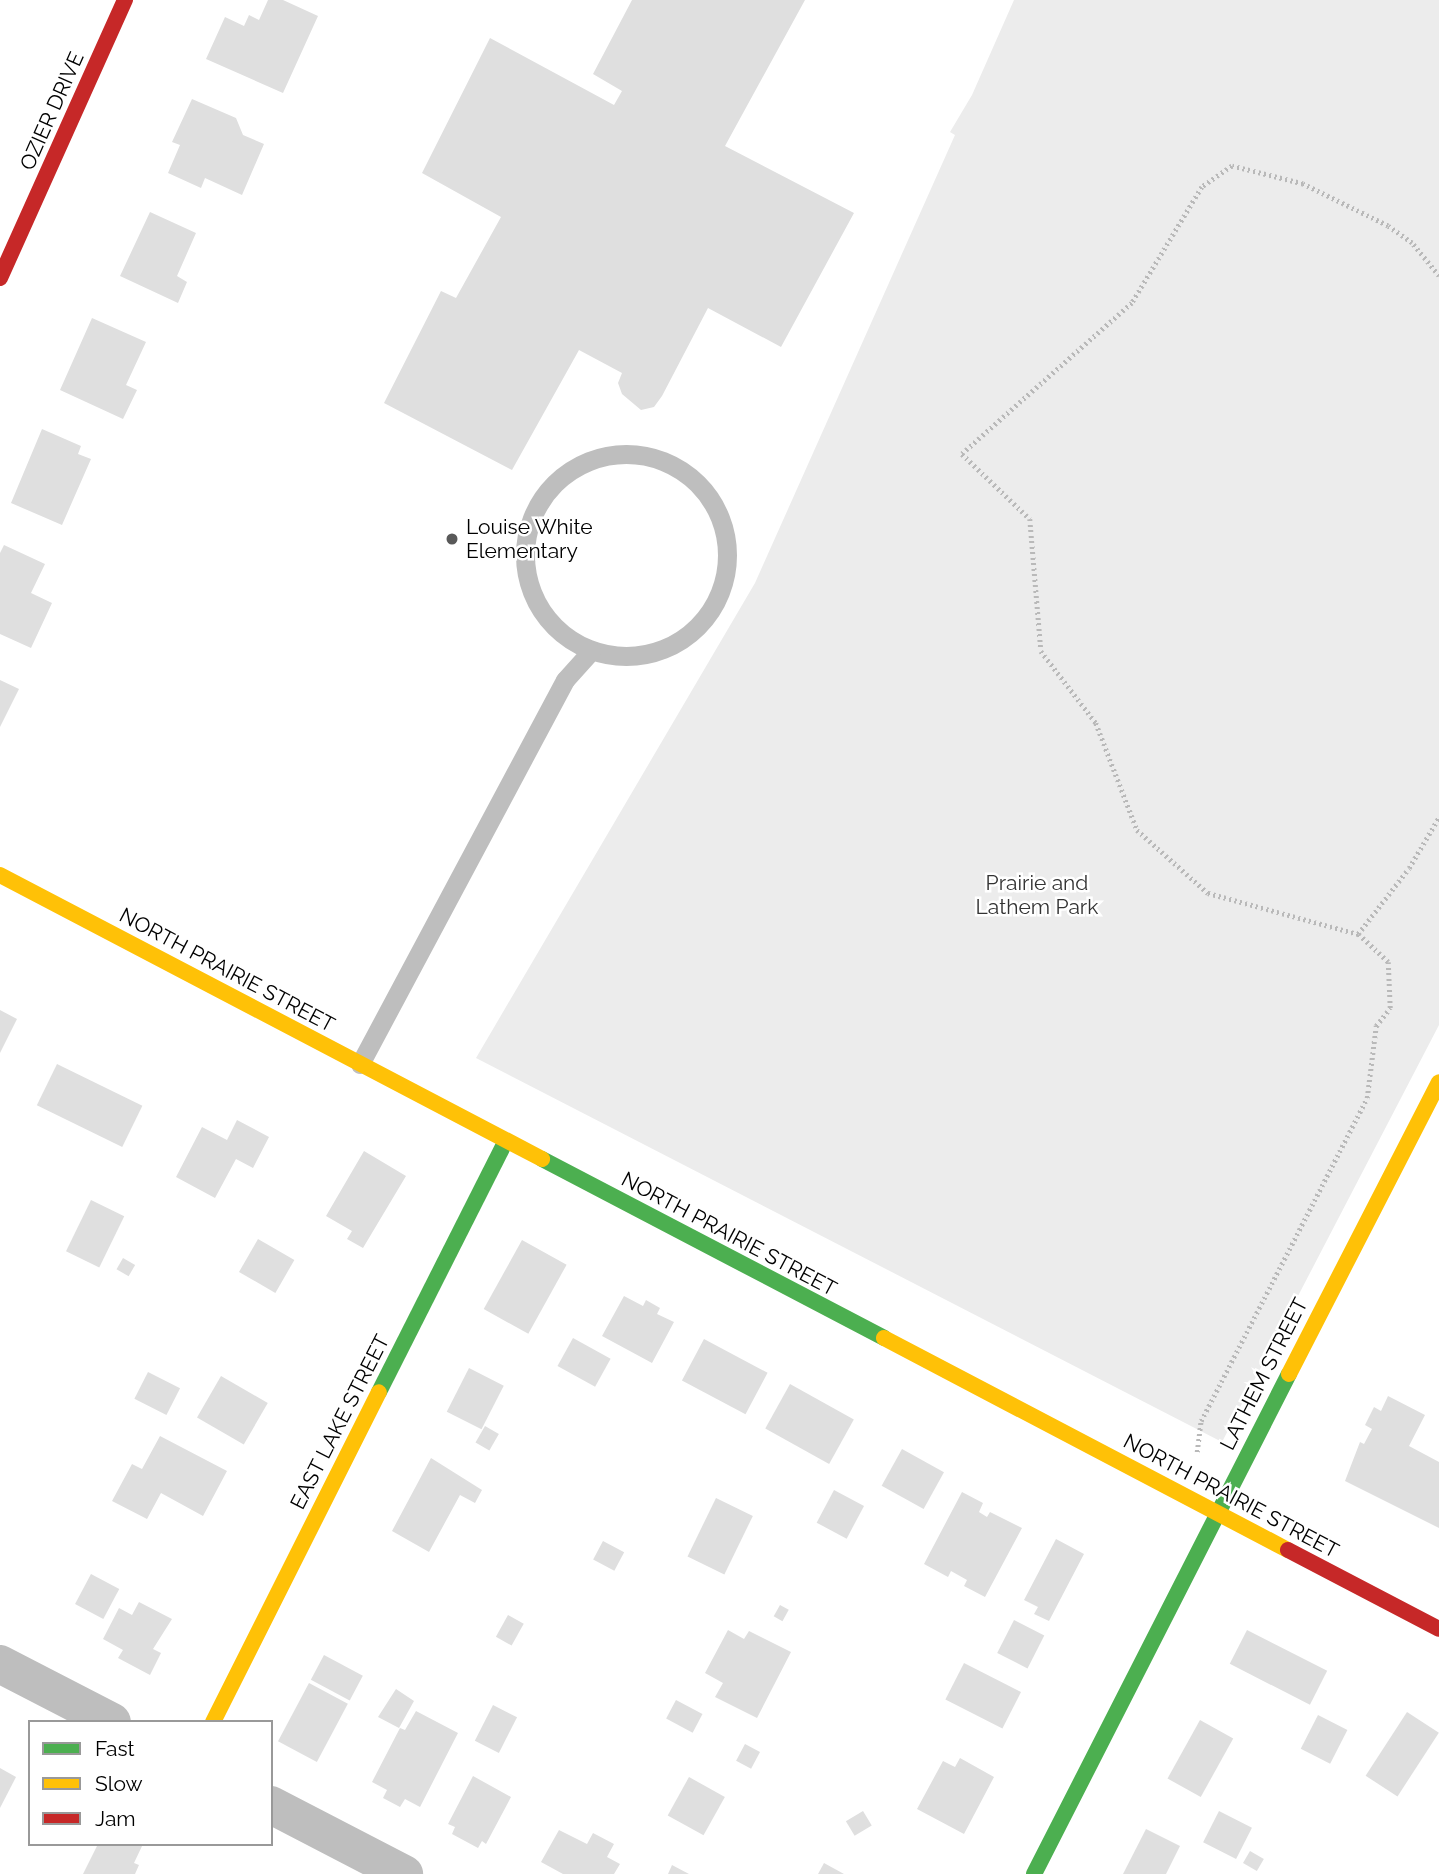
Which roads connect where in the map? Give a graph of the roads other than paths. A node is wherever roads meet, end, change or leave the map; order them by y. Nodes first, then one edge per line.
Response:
1 (125, 0) edge
2 (0, 278) edge
3 (591, 651) junction
4 (0, 874) edge
5 (360, 1065) junction
6 (1439, 1082) edge
7 (506, 1141) junction
8 (1217, 1512) junction
9 (1439, 1629) edge
10 (0, 1664) edge
11 (108, 1720) edge
12 (213, 1720) edge
13 (273, 1806) edge
14 (404, 1874) edge
15 (1034, 1874) edge

1 - 2 street, OZIER DRIVE
3 - 3 lane
3 - 5 lane
4 - 5 street, NORTH PRAIRIE STREET
5 - 7 street, NORTH PRAIRIE STREET
6 - 8 street, LATHEM STREET
7 - 8 street, NORTH PRAIRIE STREET
7 - 12 street, EAST LAKE STREET
8 - 9 street, NORTH PRAIRIE STREET
8 - 15 street, LATHEM STREET
10 - 11 street
13 - 14 street

